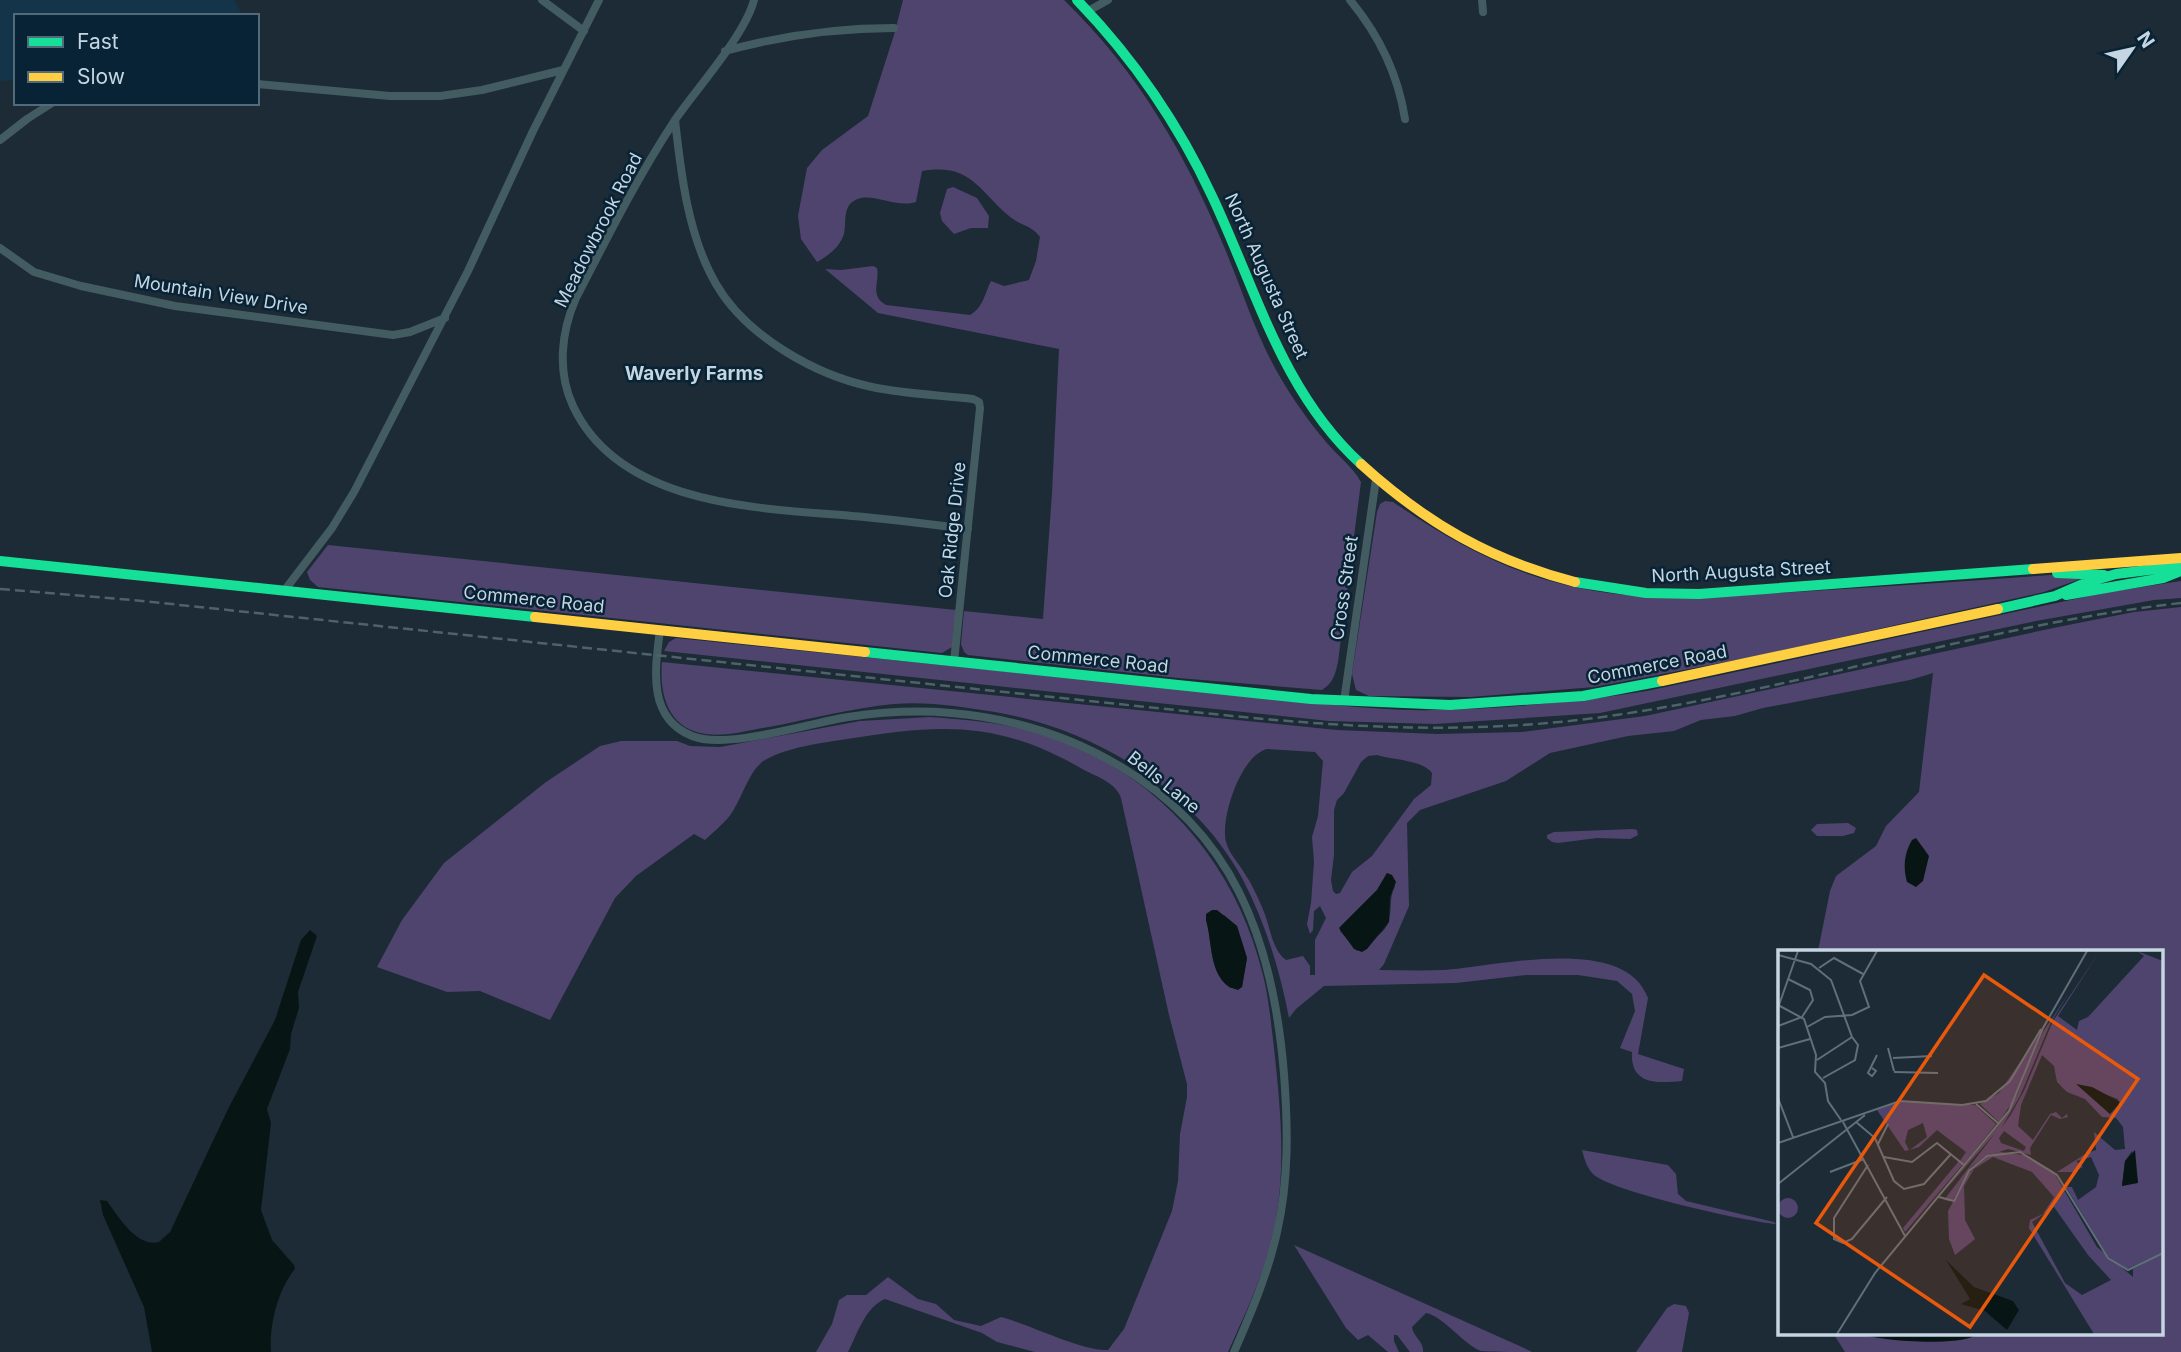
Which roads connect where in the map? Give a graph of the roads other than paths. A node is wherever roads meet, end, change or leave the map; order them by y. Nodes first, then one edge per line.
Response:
1 (542, 0) edge
2 (599, 0) edge
3 (754, 0) edge
4 (1077, 0) edge
5 (1108, 0) edge
6 (1350, 0) edge
7 (1482, 0) edge
8 (1089, 6) edge
9 (1483, 12) dead end
10 (894, 28) dead end
11 (584, 31) junction
12 (725, 51) junction
13 (563, 70) junction
14 (259, 84) edge
15 (49, 105) edge
16 (1405, 119) dead end
17 (676, 120) junction
18 (0, 140) edge
19 (0, 248) edge
20 (445, 318) junction
21 (1376, 479) junction
22 (968, 529) junction
23 (2181, 558) edge
24 (0, 561) edge
25 (2181, 566) edge
26 (2034, 570) junction
27 (2181, 571) edge
28 (2104, 575) junction
29 (284, 591) junction
30 (2055, 596) junction
31 (660, 630) junction
32 (954, 662) junction
33 (1344, 701) junction
34 (1234, 1352) edge

1 - 11 street
2 - 11 street
3 - 12 street, Meadowbrook Road
4 - 8 main road, North Augusta Street
5 - 8 street
6 - 16 street
7 - 9 street
8 - 21 main road, North Augusta Street
10 - 12 street
11 - 13 street
12 - 17 street, Meadowbrook Road
13 - 14 street
13 - 20 street
15 - 18 street
17 - 22 street, Oak Ridge Drive
17 - 22 street, Meadowbrook Road
19 - 20 street, Mountain View Drive
20 - 29 street
21 - 26 main road, North Augusta Street
21 - 33 street, Cross Street
22 - 32 street, Oak Ridge Drive
23 - 26 main road, North Augusta Street
24 - 29 main road, Commerce Road
25 - 28 main road, Commerce Road
26 - 28 main road, North Augusta Street
27 - 30 main road
28 - 30 main road, Commerce Road
29 - 31 main road, Commerce Road
30 - 33 main road, Commerce Road
31 - 32 main road, Commerce Road
31 - 34 street, Bells Lane
32 - 33 main road, Commerce Road

